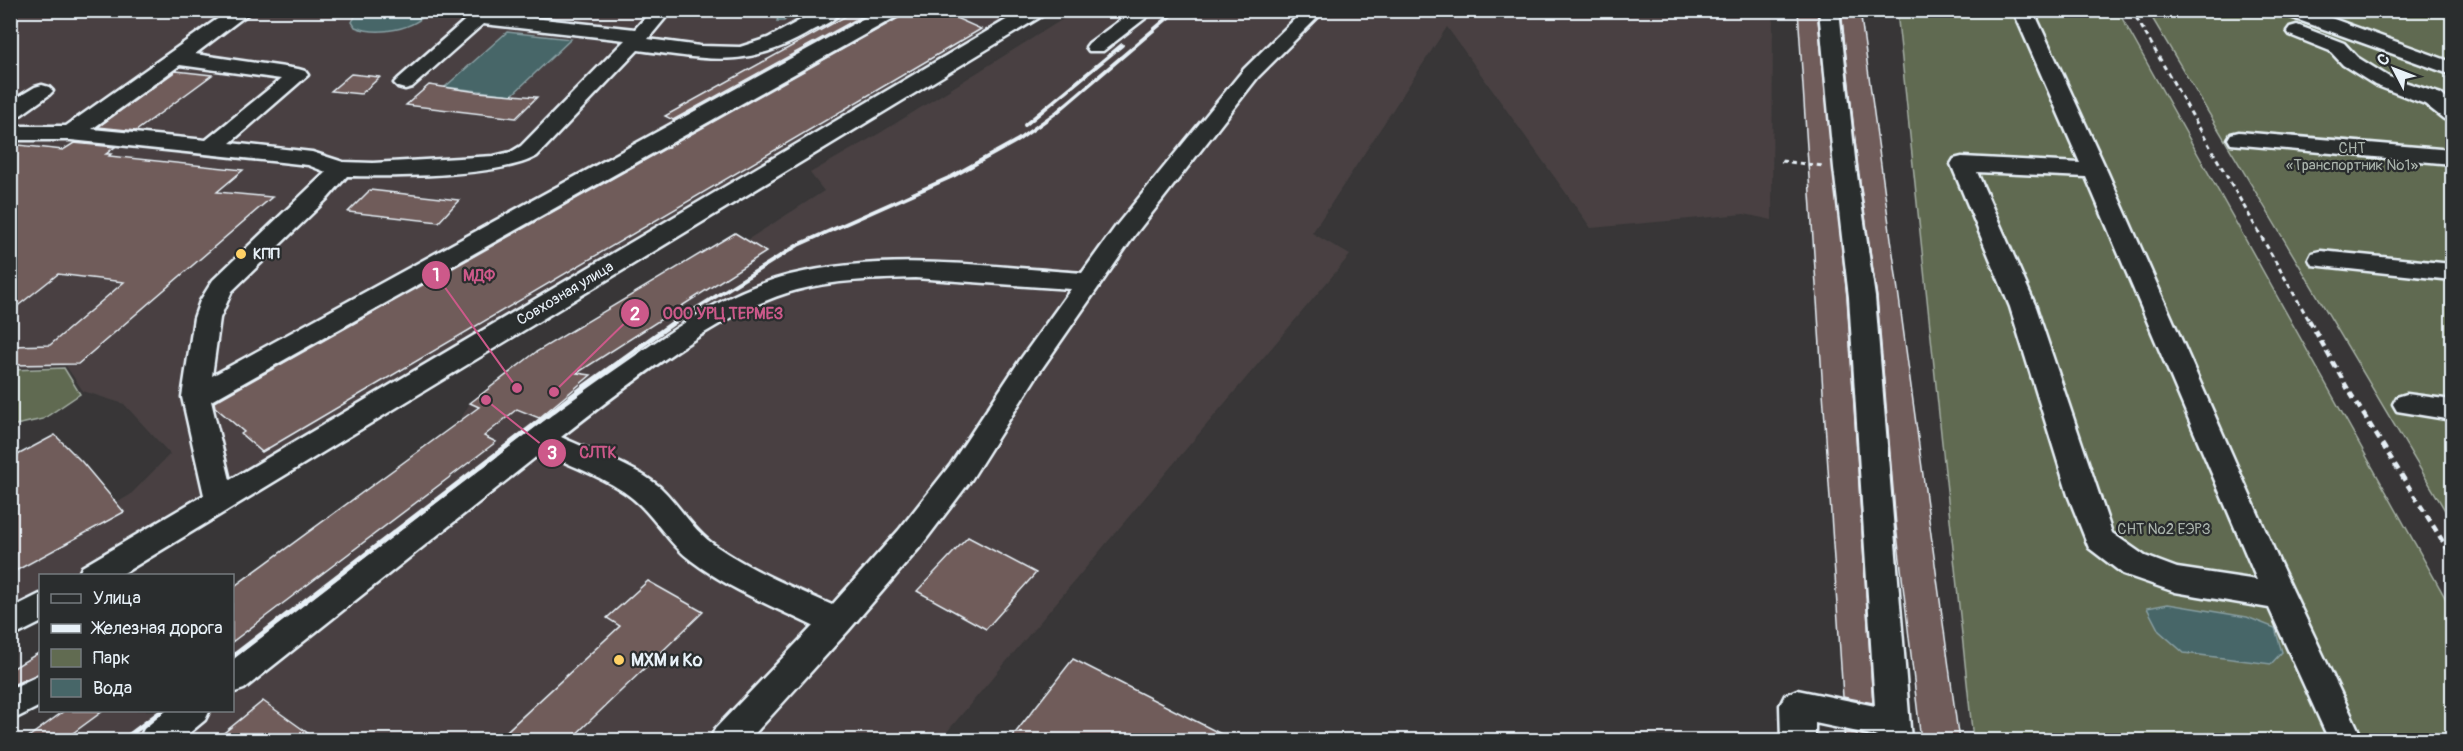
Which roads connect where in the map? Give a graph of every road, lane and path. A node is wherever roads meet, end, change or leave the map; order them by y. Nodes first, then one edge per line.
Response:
1 (244, 10) edge
2 (663, 10) edge
3 (833, 10) edge
4 (894, 10) edge
5 (1038, 10) edge
6 (1148, 10) edge
7 (1316, 10) edge
8 (1829, 10) edge
9 (2023, 10) edge
10 (2132, 10) edge
11 (2289, 10) edge
12 (2297, 31) dead end
13 (636, 39) junction
14 (1096, 47) dead end
15 (176, 58) junction
16 (2452, 69) edge
17 (405, 83) dead end
18 (42, 91) dead end
19 (10, 112) edge
20 (2452, 114) edge
21 (10, 133) edge
22 (70, 133) junction
23 (2239, 139) dead end
24 (211, 147) junction
25 (2452, 157) edge
26 (1781, 161) dead end
27 (1845, 168) junction
28 (341, 169) junction
29 (2096, 171) junction
30 (2321, 260) dead end
31 (2452, 272) edge
32 (1088, 282) junction
33 (196, 397) junction
34 (2407, 404) dead end
35 (2452, 410) edge
36 (539, 438) junction
37 (220, 499) junction
38 (2452, 556) edge
39 (96, 574) edge
40 (2277, 596) junction
41 (39, 608) edge
42 (837, 622) junction
43 (10, 625) edge
44 (234, 677) edge
45 (39, 690) edge
46 (10, 707) edge
47 (192, 712) edge
48 (1893, 733) edge
49 (156, 741) edge
50 (727, 741) edge
51 (1798, 741) edge
52 (2346, 741) edge

1 - 15 street
2 - 13 street
3 - 13 street
4 - 33 street
5 - 37 street, Совхозная улица
6 - 14 street
7 - 32 street
8 - 27 street
9 - 29 street
10 - 38 path
11 - 16 street
12 - 20 street
13 - 17 street
13 - 28 street
15 - 22 street
15 - 24 street
18 - 19 street
21 - 22 street
22 - 24 street
23 - 25 street
24 - 28 street
26 - 27 path
27 - 48 street
28 - 33 street
29 - 40 street
29 - 40 street
30 - 31 street
32 - 36 street
32 - 42 street
33 - 37 street
34 - 35 street
36 - 42 street
36 - 44 street
37 - 39 street, Совхозная улица
40 - 52 street
41 - 43 street
42 - 50 street
45 - 46 street
47 - 49 street
48 - 51 street

